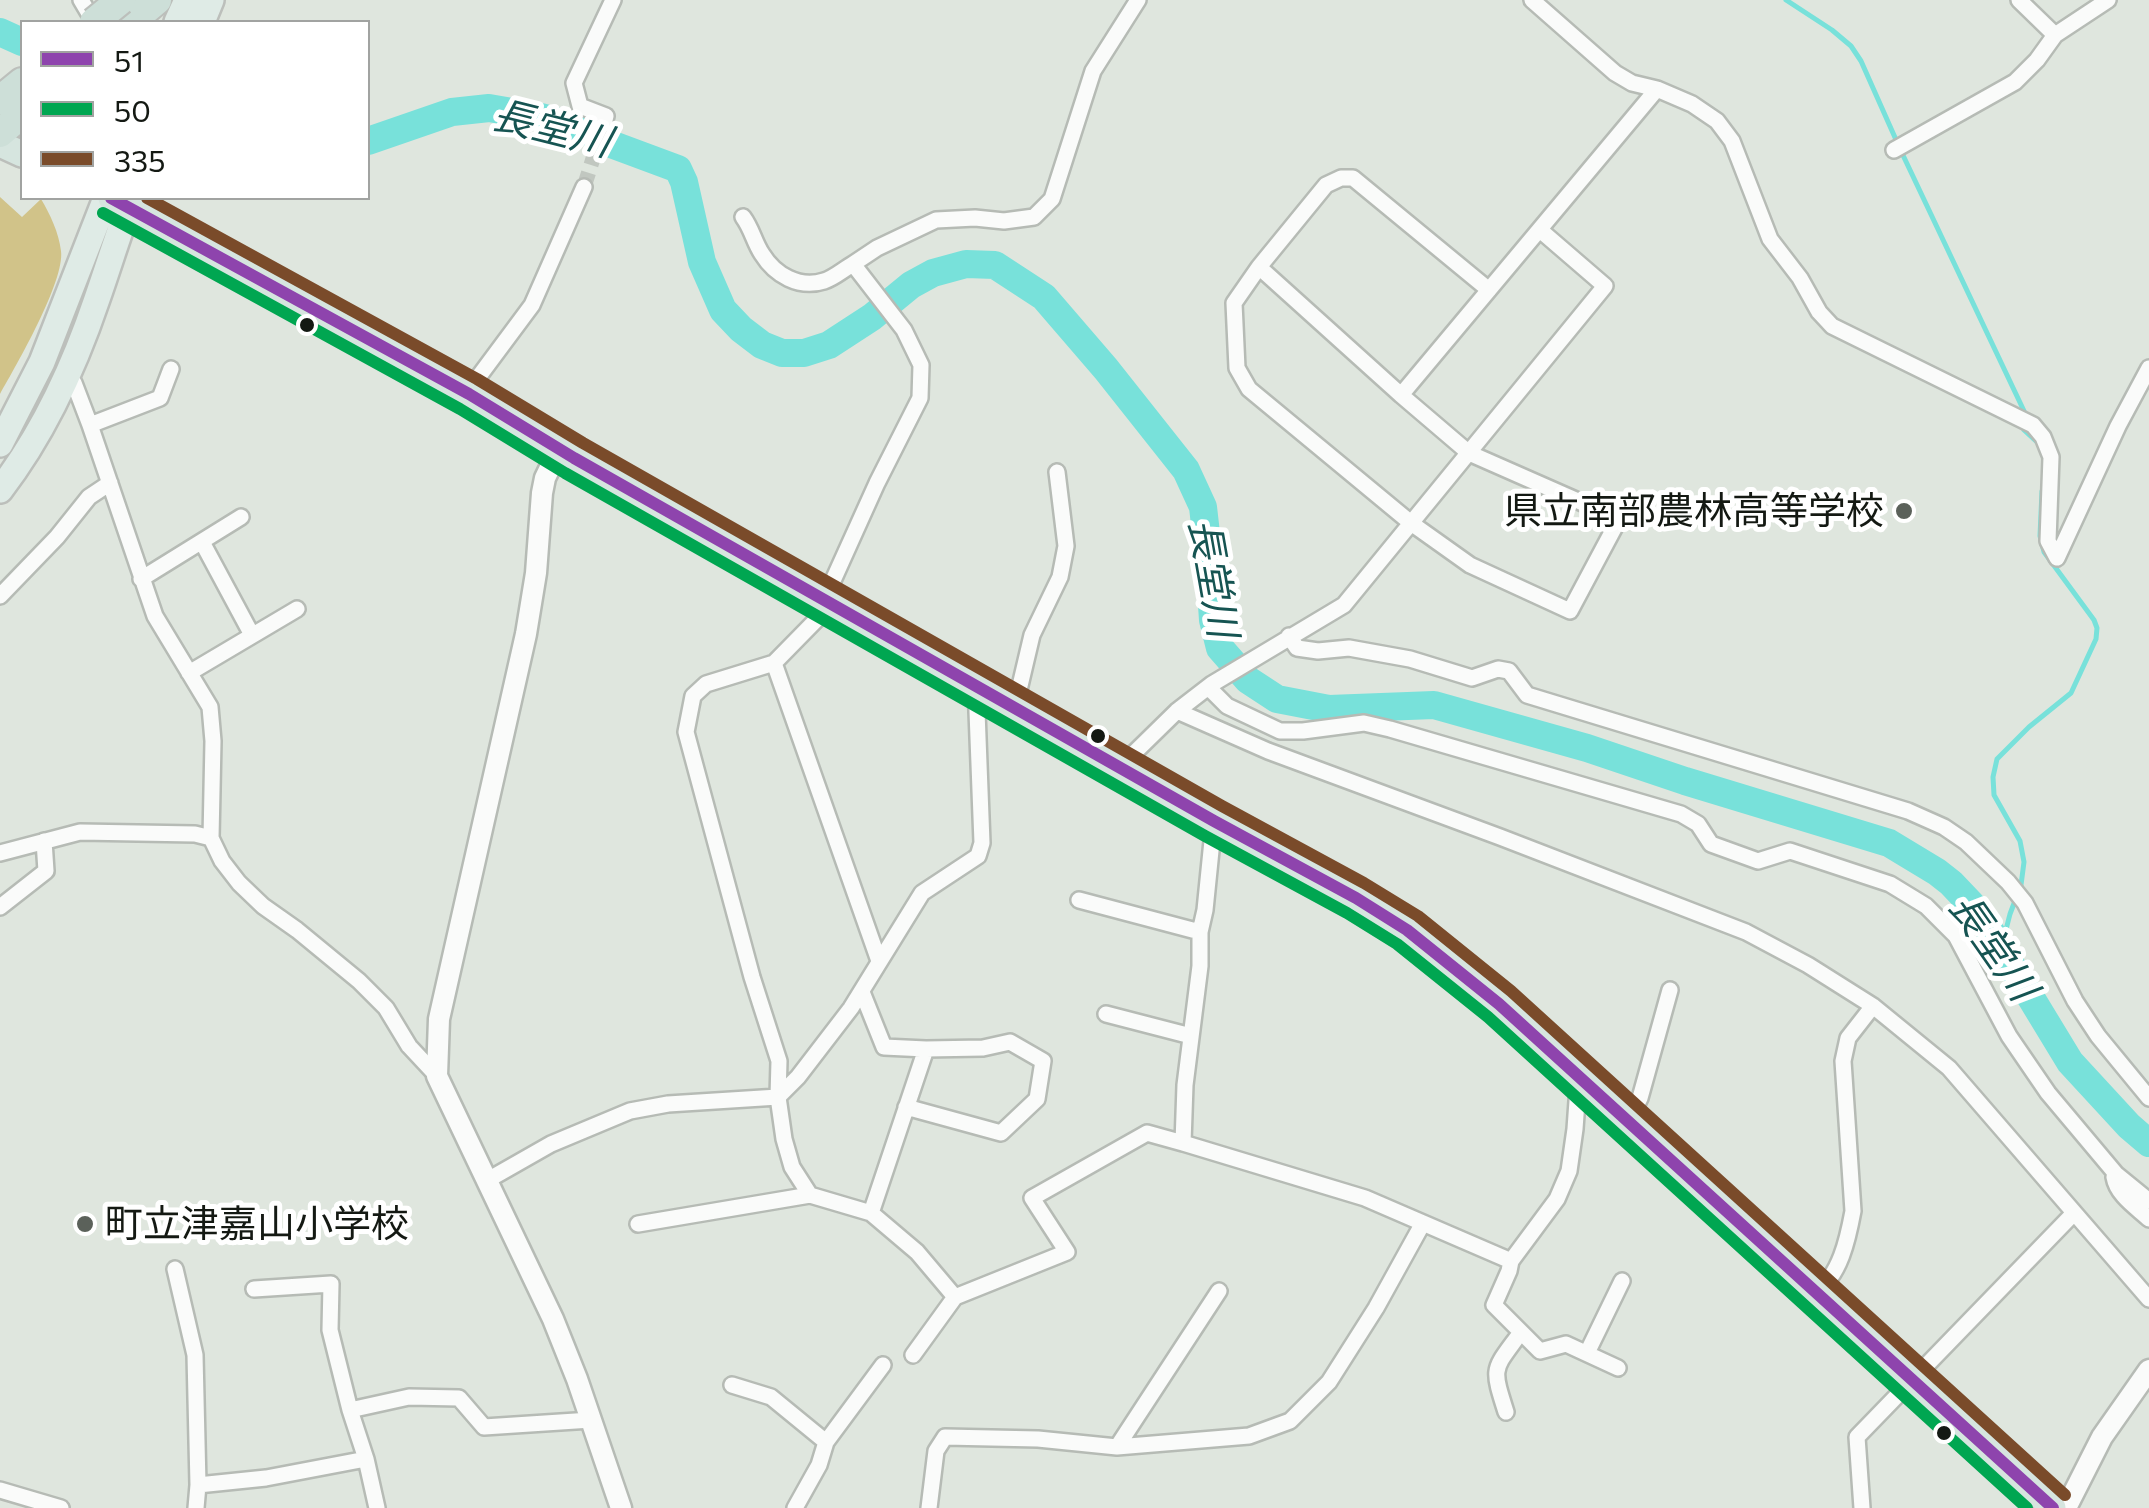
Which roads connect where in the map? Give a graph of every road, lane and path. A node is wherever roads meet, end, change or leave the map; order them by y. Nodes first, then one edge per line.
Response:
1 (121, 0) edge
2 (158, 0) edge
3 (612, 0) edge
4 (1138, 0) edge
5 (1532, 0) edge
6 (2019, 0) edge
7 (2108, 0) edge
8 (96, 20) edge
9 (133, 20) edge
10 (2054, 35) junction
11 (20, 84) edge
12 (1657, 90) junction
13 (0, 100) edge
14 (20, 116) edge
15 (604, 124) dead end
16 (0, 132) edge
17 (1901, 146) dead end
18 (584, 187) tunnel mouth
19 (119, 200) edge
20 (743, 218) dead end
21 (1540, 230) junction
22 (852, 264) junction
23 (1259, 268) junction
24 (1489, 290) junction
25 (2149, 368) edge
26 (172, 369) dead end
27 (66, 376) junction
28 (469, 394) junction
29 (1401, 395) junction
30 (90, 424) junction
31 (0, 444) edge
32 (559, 449) junction
33 (1469, 453) junction
34 (1057, 472) dead end
35 (110, 484) junction
36 (0, 490) edge
37 (242, 518) dead end
38 (1411, 523) junction
39 (202, 542) junction
40 (141, 578) junction
41 (0, 596) edge
42 (825, 598) junction
43 (296, 609) dead end
44 (252, 634) junction
45 (1286, 638) junction
46 (774, 663) junction
47 (189, 672) junction
48 (976, 684) junction
49 (1210, 686) junction
50 (1015, 706) junction
51 (1178, 711) junction
52 (1124, 769) junction
53 (1214, 821) junction
54 (211, 838) junction
55 (44, 841) junction
56 (0, 853) edge
57 (1079, 900) dead end
58 (0, 906) edge
59 (1200, 932) junction
60 (880, 961) junction
61 (1670, 990) dead end
62 (862, 992) junction
63 (1873, 1006) junction
64 (1106, 1014) dead end
65 (1191, 1036) junction
66 (926, 1049) junction
67 (437, 1076) junction
68 (1584, 1080) junction
69 (778, 1097) junction
70 (2149, 1098) edge
71 (906, 1107) junction
72 (1629, 1121) junction
73 (1183, 1144) junction
74 (2116, 1174) junction
75 (486, 1181) junction
76 (810, 1195) junction
77 (2149, 1201) edge
78 (2074, 1212) junction
79 (871, 1213) junction
80 (2149, 1219) edge
81 (1422, 1223) junction
82 (638, 1224) dead end
83 (1510, 1261) junction
84 (175, 1270) dead end
85 (1622, 1281) dead end
86 (254, 1289) dead end
87 (1219, 1292) dead end
88 (1815, 1292) junction
89 (955, 1297) junction
90 (2149, 1298) edge
91 (1521, 1332) junction
92 (1587, 1353) junction
93 (912, 1355) dead end
94 (883, 1365) dead end
95 (1618, 1368) dead end
96 (2149, 1370) edge
97 (1912, 1381) junction
98 (732, 1385) dead end
99 (350, 1410) junction
100 (1506, 1412) dead end
101 (590, 1420) junction
102 (826, 1442) junction
103 (1117, 1448) junction
104 (366, 1459) junction
105 (198, 1484) junction
106 (0, 1490) edge
107 (62, 1508) edge
108 (196, 1508) edge
109 (377, 1508) edge
110 (621, 1508) edge
111 (795, 1508) edge
112 (928, 1508) edge
113 (1862, 1508) edge
114 (2053, 1508) edge
115 (2066, 1508) edge

1 - 8 highway, bridge
2 - 9 highway
3 - 15 street
4 - 22 street
5 - 12 street
6 - 10 street
7 - 10 street
10 - 17 street
11 - 13 highway
12 - 21 street
12 - 25 street
14 - 16 highway
18 - 28 street
19 - 27 main road
19 - 28 highway
19 - 31 main road
20 - 22 street
21 - 24 street
21 - 33 street
22 - 42 street
23 - 24 street
23 - 29 street
23 - 38 street
24 - 29 street
26 - 30 street
27 - 30 street
27 - 36 main road
28 - 32 highway
29 - 33 street
30 - 35 street
32 - 42 highway
32 - 67 street
33 - 38 street
33 - 38 street
34 - 50 street
35 - 40 street
35 - 41 street
37 - 39 street
38 - 45 street
39 - 40 street
39 - 44 street
40 - 47 street
42 - 46 street
42 - 48 highway
43 - 44 street
44 - 47 street
45 - 49 street
45 - 70 street
46 - 60 street
46 - 69 street
47 - 54 street
48 - 50 highway
48 - 60 street
49 - 51 street
49 - 74 street
50 - 52 highway
51 - 52 street
51 - 63 street
52 - 53 highway
53 - 59 street
53 - 68 highway
54 - 55 street
54 - 67 street
55 - 56 street
55 - 58 street
57 - 59 street
59 - 65 street
60 - 62 street
61 - 72 street
62 - 66 street
62 - 69 street
63 - 78 street
63 - 88 street
64 - 65 street
65 - 73 street
66 - 71 street
66 - 71 street
67 - 75 street
68 - 72 highway
68 - 83 street
69 - 75 street
69 - 76 street
71 - 79 street
72 - 88 highway
73 - 81 street
73 - 89 street
74 - 77 street
74 - 80 street
75 - 101 street
76 - 79 street
76 - 82 street
78 - 90 street
78 - 97 street
79 - 89 street
81 - 83 street
81 - 103 street
83 - 91 street
84 - 105 street
85 - 92 street
86 - 99 street
87 - 103 street
88 - 97 highway
89 - 93 street
91 - 92 street
91 - 100 street
92 - 95 street
94 - 102 street
96 - 115 street
97 - 113 street
97 - 114 highway
98 - 102 street
99 - 101 street
99 - 104 street
101 - 110 street
102 - 111 street
103 - 112 street
104 - 105 street
104 - 109 street
105 - 108 street
106 - 107 street

